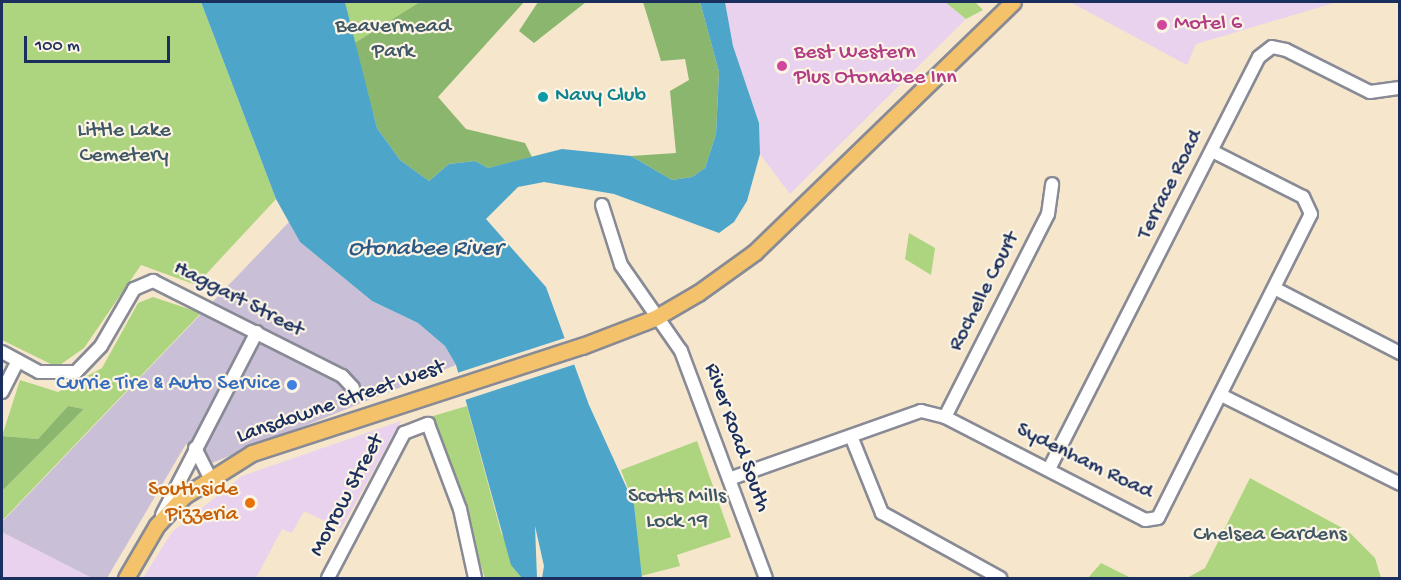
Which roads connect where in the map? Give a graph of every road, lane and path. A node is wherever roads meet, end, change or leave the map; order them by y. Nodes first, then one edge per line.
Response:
1 (1013, 2) edge
2 (1400, 88) edge
3 (1212, 152) junction
4 (1052, 184) dead end
5 (602, 205) dead end
6 (1276, 289) junction
7 (655, 318) junction
8 (257, 332) junction
9 (2, 352) edge
10 (1400, 353) edge
11 (18, 361) junction
12 (353, 388) dead end
13 (2, 392) edge
14 (1221, 395) junction
15 (945, 417) junction
16 (851, 436) junction
17 (195, 448) junction
18 (1049, 469) junction
19 (210, 477) junction
20 (729, 479) junction
21 (1400, 484) edge
22 (157, 525) junction
23 (987, 575) edge
24 (126, 579) edge
25 (328, 579) edge
26 (475, 579) edge
27 (766, 579) edge
28 (1000, 579) edge

1 - 7 main road, Lansdowne Street West
2 - 3 street, Terrace Road
3 - 6 street, Sydenham Road
3 - 18 street, Terrace Road
4 - 15 street, Rochelle Court
5 - 7 street, River Road South
6 - 10 street
6 - 14 street, Sydenham Road
7 - 19 main road, Lansdowne Street West
7 - 20 street, River Road South
8 - 11 street, Haggart Street
8 - 12 street, Haggart Street
8 - 17 street
9 - 11 street, Haggart Street
11 - 13 street
14 - 18 street, Sydenham Road
14 - 21 street
15 - 16 street, Sydenham Road
15 - 18 street, Sydenham Road
16 - 20 street, Sydenham Road
16 - 23 street
17 - 19 street
17 - 22 street
19 - 22 main road, Lansdowne Street West
20 - 27 street, River Road South
22 - 24 main road, Lansdowne Street West
23 - 28 street
25 - 26 street, Morrow Street

